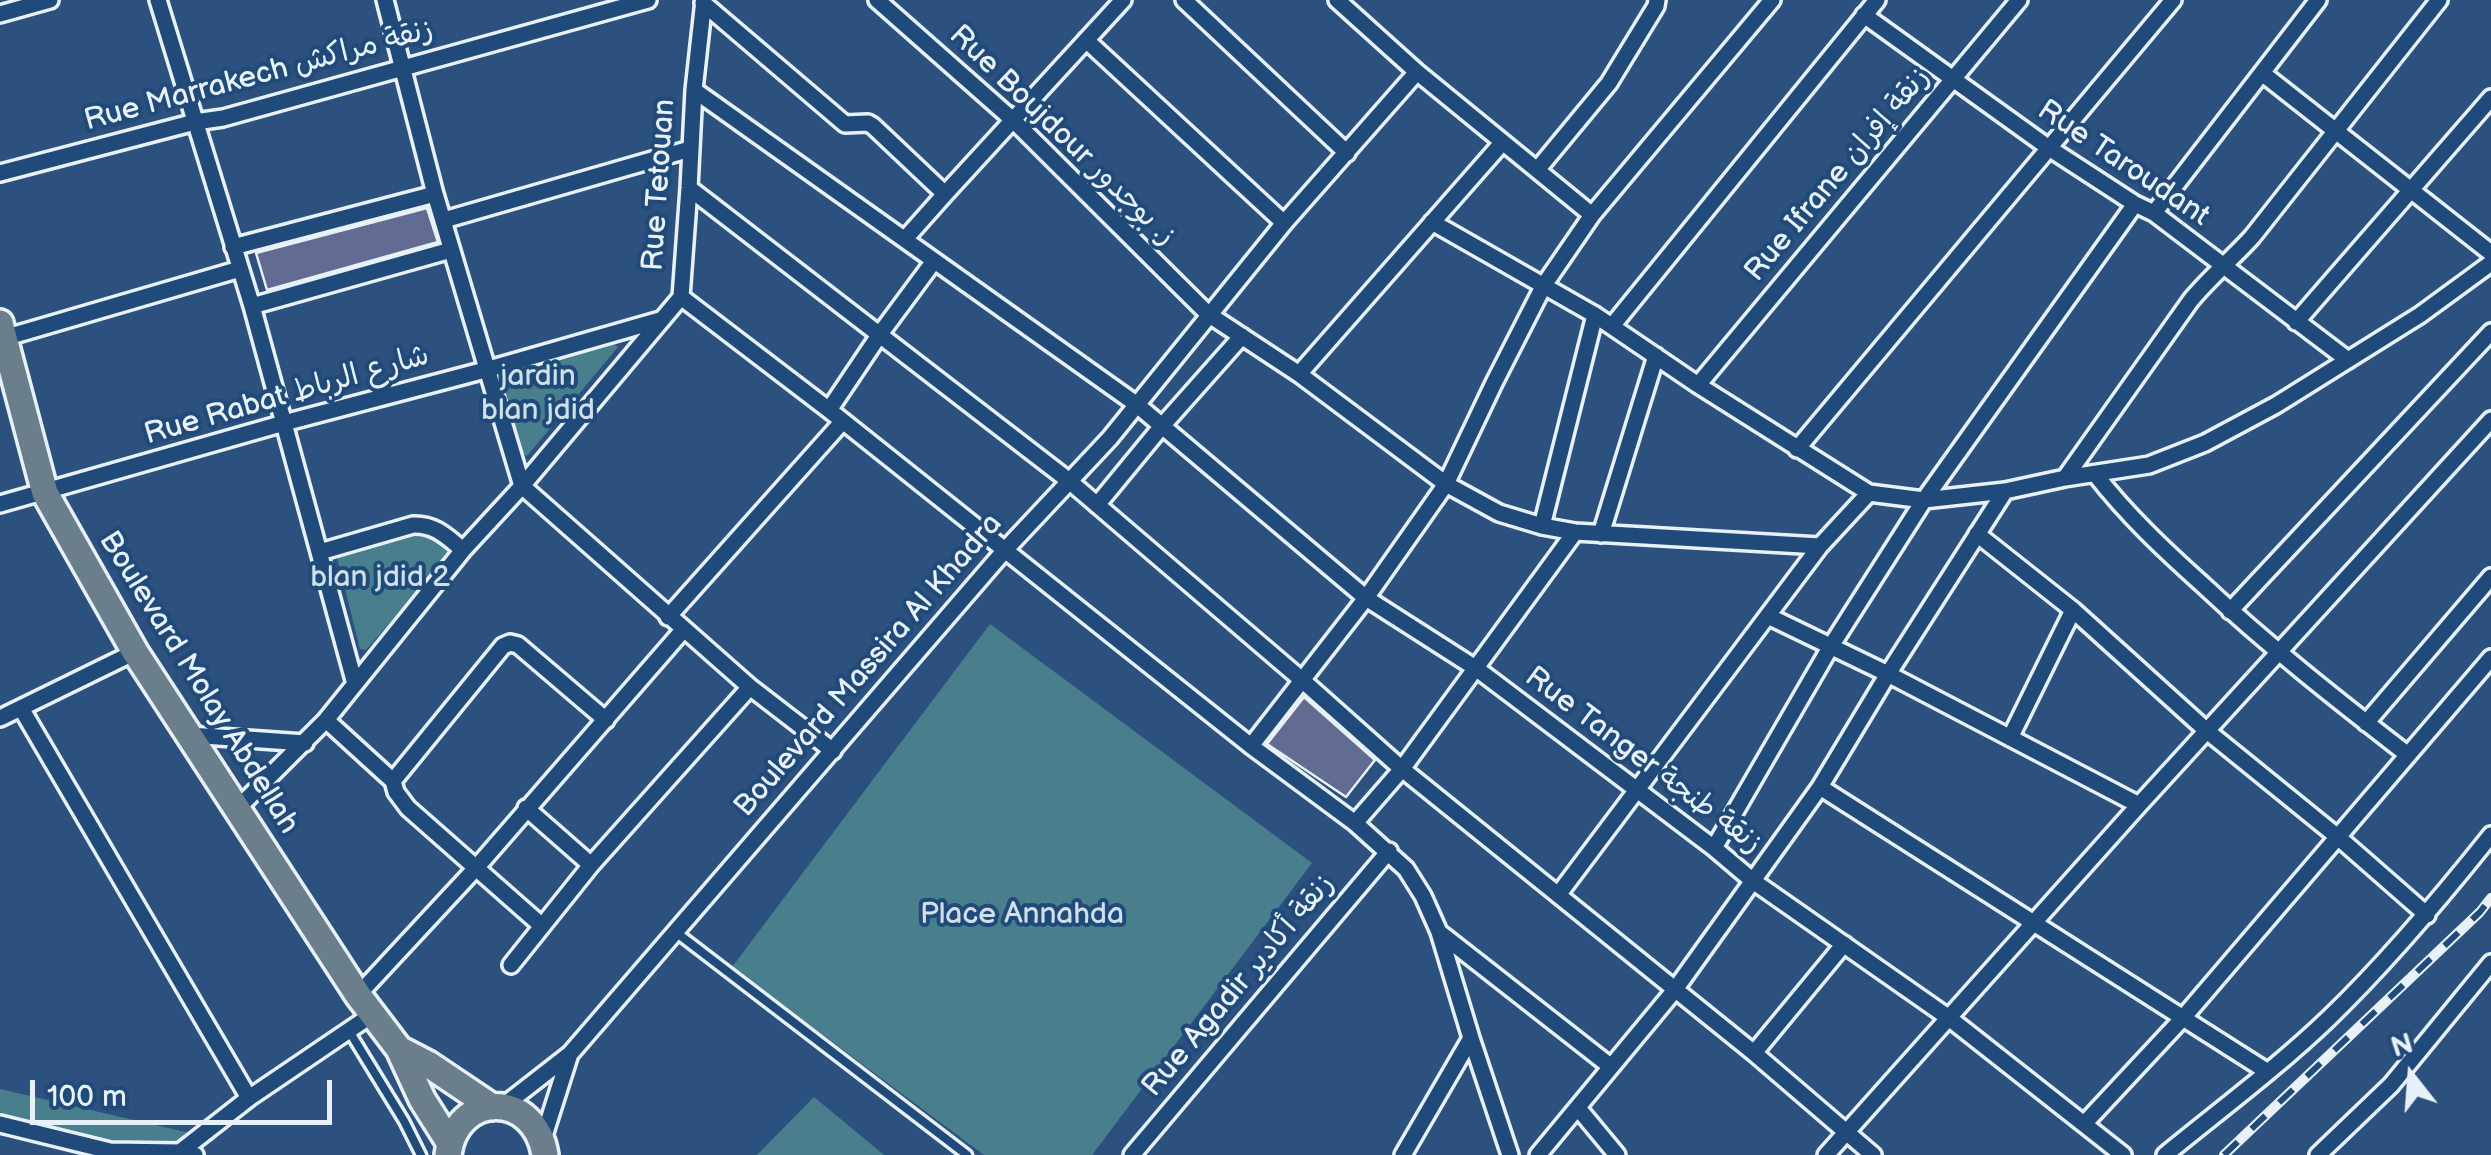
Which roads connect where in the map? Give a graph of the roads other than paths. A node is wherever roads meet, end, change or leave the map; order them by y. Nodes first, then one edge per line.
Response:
1 (50, 0) edge
2 (158, 0) edge
3 (385, 0) edge
4 (648, 0) edge
5 (876, 0) edge
6 (1123, 0) edge
7 (1184, 0) edge
8 (1337, 0) edge
9 (1772, 0) edge
10 (1876, 0) edge
11 (2019, 0) edge
12 (2173, 0) edge
13 (2318, 0) edge
14 (2439, 0) edge
15 (703, 1) edge
16 (1658, 2) edge
17 (0, 14) edge
18 (1864, 15) junction
19 (1086, 40) junction
20 (402, 67) junction
21 (1417, 72) junction
22 (2262, 73) junction
23 (1953, 81) junction
24 (694, 90) junction
25 (2491, 98) edge
26 (1013, 120) junction
27 (195, 122) junction
28 (2336, 132) junction
29 (1502, 143) junction
30 (690, 148) junction
31 (2049, 148) junction
32 (1347, 153) junction
33 (1537, 170) junction
34 (0, 174) edge
35 (690, 188) junction
36 (2410, 188) junction
37 (435, 194) junction
38 (944, 194) junction
39 (2135, 204) junction
40 (2154, 213) junction
41 (1592, 215) junction
42 (444, 220) junction
43 (1432, 222) junction
44 (1284, 223) junction
45 (905, 240) junction
46 (233, 248) junction
47 (452, 250) junction
48 (2491, 254) edge
49 (934, 261) junction
50 (2491, 263) edge
51 (2223, 267) junction
52 (240, 269) junction
53 (2476, 275) junction
54 (1544, 285) junction
55 (2491, 286) edge
56 (680, 296) junction
57 (252, 306) junction
58 (1208, 314) junction
59 (1595, 315) junction
60 (660, 320) junction
61 (2296, 322) junction
62 (1612, 326) junction
63 (2, 330) edge
64 (2491, 332) edge
65 (880, 334) junction
66 (1242, 336) junction
67 (1656, 356) junction
68 (2348, 360) junction
69 (488, 369) junction
70 (1299, 374) junction
71 (1698, 385) junction
72 (1136, 404) junction
73 (829, 410) junction
74 (2491, 420) edge
75 (843, 421) junction
76 (284, 423) junction
77 (1162, 426) junction
78 (1797, 448) junction
79 (2095, 474) junction
80 (2066, 478) junction
81 (1068, 480) junction
82 (1446, 484) junction
83 (522, 486) junction
84 (2005, 492) junction
85 (45, 493) junction
86 (1869, 494) junction
87 (1924, 500) junction
88 (0, 504) edge
89 (1097, 505) junction
90 (1542, 526) junction
91 (1576, 532) junction
92 (1601, 534) junction
93 (1977, 534) junction
94 (1820, 546) junction
95 (463, 550) junction
96 (1005, 550) junction
97 (320, 552) junction
98 (2491, 577) edge
99 (1366, 598) junction
100 (2073, 610) junction
101 (2230, 611) junction
102 (1768, 616) junction
103 (668, 617) junction
104 (684, 630) junction
105 (1831, 646) junction
106 (136, 652) junction
107 (2278, 652) junction
108 (2491, 658) edge
109 (1476, 669) junction
110 (1888, 674) junction
111 (1302, 680) junction
112 (355, 684) junction
113 (750, 686) junction
114 (21, 708) junction
115 (0, 718) edge
116 (326, 720) junction
117 (606, 720) junction
118 (2366, 723) junction
119 (2207, 731) junction
120 (189, 735) junction
121 (2010, 738) junction
122 (305, 743) junction
123 (1251, 746) junction
124 (833, 751) junction
125 (2408, 756) junction
126 (1402, 769) junction
127 (393, 780) junction
128 (1820, 786) junction
129 (1637, 790) junction
130 (2138, 805) junction
131 (526, 808) junction
132 (237, 809) junction
133 (1355, 823) junction
134 (2491, 835) edge
135 (2339, 838) junction
136 (1714, 848) junction
137 (1388, 852) junction
138 (591, 865) junction
139 (476, 868) junction
140 (1754, 881) junction
141 (1558, 895) junction
142 (2427, 916) junction
143 (2034, 924) junction
144 (542, 926) junction
145 (676, 932) junction
146 (1439, 932) junction
147 (1844, 944) junction
148 (2491, 962) edge
149 (511, 965) dead end
150 (1674, 991) junction
151 (366, 1005) junction
152 (1949, 1018) junction
153 (2182, 1019) junction
154 (349, 1031) junction
155 (1470, 1038) junction
156 (399, 1050) junction
157 (1754, 1053) junction
158 (570, 1054) junction
159 (1610, 1066) junction
160 (2268, 1072) junction
161 (249, 1098) junction
162 (497, 1107) junction
163 (1578, 1108) junction
164 (0, 1124) edge
165 (2084, 1124) junction
166 (1845, 1134) junction
167 (1144, 1142) junction
168 (544, 1147) edge
169 (448, 1148) edge
170 (110, 1153) edge
171 (188, 1154) edge
172 (421, 1155) edge
173 (967, 1155) edge
174 (1132, 1155) edge
175 (1158, 1155) edge
176 (1403, 1155) edge
177 (1510, 1155) edge
178 (1538, 1155) edge
179 (1616, 1155) edge
180 (1826, 1155) edge
181 (1872, 1155) edge
182 (2122, 1155) edge
183 (2165, 1155) edge
184 (2318, 1155) edge

1 - 17 street
2 - 27 street
3 - 20 street
4 - 20 street, Rue Marrakech زنقة مراكش
5 - 26 street, Rue Boujdour ز. بوجدور
6 - 19 street
7 - 32 street
8 - 21 street
9 - 41 street
10 - 18 street
11 - 23 street, Rue Ifrane زنقة إفران
12 - 31 street
13 - 22 street
14 - 28 street
15 - 24 street, Rue Tetouan
15 - 38 street
16 - 33 street
18 - 23 street, Rue Taroudant
18 - 62 street
19 - 26 street
19 - 44 street
20 - 27 street, Rue Marrakech زنقة مراكش
20 - 37 street
21 - 29 street
21 - 32 street, Boulevard Massira Al Khadra
22 - 28 street
22 - 40 street
23 - 31 street, Rue Taroudant
23 - 71 street, Rue Ifrane زنقة إفران
24 - 30 street, Rue Tetouan
24 - 45 street, Rue Tanger زنقة طنجة
25 - 36 street
26 - 38 street
26 - 58 street, Rue Boujdour ز. بوجدور
27 - 34 street, Rue Marrakech زنقة مراكش
27 - 46 street
28 - 36 street
28 - 51 street
29 - 33 street
29 - 43 street
30 - 35 street, Rue Tetouan
30 - 42 street
31 - 39 street, Rue Taroudant
31 - 78 street
32 - 44 street, Boulevard Massira Al Khadra
33 - 41 street
35 - 56 street, Rue Tetouan
35 - 65 street
36 - 48 street
36 - 61 street
37 - 42 street
37 - 46 street
38 - 45 street
39 - 40 street, Rue Taroudant
39 - 87 street
40 - 51 street, Rue Taroudant
41 - 54 street
42 - 47 street
43 - 54 street
43 - 70 street
44 - 58 street, Boulevard Massira Al Khadra
45 - 49 street, Rue Tanger زنقة طنجة
46 - 52 street
47 - 57 street
47 - 69 street
49 - 65 street
49 - 72 street, Rue Tanger زنقة طنجة
50 - 53 street
51 - 61 street, Rue Taroudant
51 - 80 street
52 - 57 street
52 - 63 street
53 - 55 street
53 - 68 street
54 - 59 street
54 - 82 street
56 - 60 street, Rue Tetouan
56 - 73 street
57 - 76 street
58 - 66 street, Rue Boujdour ز. بوجدور
58 - 72 street, Boulevard Massira Al Khadra
59 - 62 street
59 - 90 street
60 - 69 street, Rue Rabat شارع الرباط
60 - 83 street, Rue Tetouan
61 - 68 street, Rue Taroudant
62 - 67 street
63 - 85 main road, Boulevard Molay Abdellah
64 - 101 street
65 - 73 street
65 - 81 street
66 - 70 street, Rue Boujdour ز. بوجدور
66 - 77 street
67 - 71 street
67 - 92 street
68 - 79 street
69 - 76 street, Rue Rabat شارع الرباط
69 - 83 street
70 - 82 street, Rue Boujdour ز. بوجدور
71 - 78 street
72 - 77 street, Rue Tanger زنقة طنجة
72 - 81 street, Boulevard Massira Al Khadra
73 - 75 street
74 - 107 street
75 - 96 street
75 - 103 street
76 - 85 street, Rue Rabat شارع الرباط
76 - 97 street
77 - 89 street
77 - 99 street, Rue Tanger زنقة طنجة
78 - 86 street
79 - 80 street
79 - 101 street
80 - 84 street
81 - 89 street
81 - 96 street, Boulevard Massira Al Khadra
82 - 90 street, Rue Boujdour ز. بوجدور
82 - 99 street
83 - 95 street, Rue Tetouan
83 - 103 street
84 - 87 street
84 - 93 street
85 - 88 street, Rue Rabat شارع الرباط
85 - 106 main road, Boulevard Molay Abdellah
86 - 87 street
86 - 94 street
87 - 105 street
89 - 111 street
90 - 91 street, Rue Boujdour ز. بوجدور
91 - 92 street, Rue Boujdour ز. بوجدور
91 - 109 street
92 - 94 street, Rue Boujdour ز. بوجدور
93 - 100 street
93 - 110 street
94 - 102 street
95 - 97 street
95 - 112 street, Rue Tetouan
96 - 123 street
96 - 124 street, Boulevard Massira Al Khadra
97 - 112 street
98 - 118 street
99 - 109 street, Rue Tanger زنقة طنجة
99 - 111 street
100 - 119 street
100 - 121 street
101 - 107 street
102 - 105 street
102 - 129 street
103 - 104 street
104 - 113 street
104 - 117 street
105 - 110 street
105 - 136 street
106 - 114 street
106 - 120 main road, Boulevard Molay Abdellah
107 - 118 street
107 - 119 street
108 - 125 street
109 - 126 street
109 - 129 street, Rue Tanger زنقة طنجة
110 - 121 street
110 - 128 street
111 - 123 street
111 - 126 street
112 - 116 street, Rue Tetouan
113 - 124 street
113 - 138 street
114 - 115 street
114 - 161 street
116 - 122 street, Rue Tetouan
116 - 127 street
117 - 127 street
117 - 131 street
118 - 125 street
119 - 130 street
119 - 135 street
120 - 122 street
120 - 132 main road, Boulevard Molay Abdellah
121 - 130 street
122 - 132 street, Rue Tetouan
123 - 133 street
124 - 145 street, Boulevard Massira Al Khadra
125 - 135 street
126 - 133 street
126 - 141 street
127 - 139 street
128 - 140 street
128 - 143 street
129 - 136 street, Rue Tanger زنقة طنجة
129 - 141 street
130 - 143 street
131 - 138 street
131 - 139 street
132 - 151 main road, Boulevard Molay Abdellah
133 - 137 street
134 - 142 street
135 - 142 street
135 - 153 street
136 - 140 street, Rue Tanger زنقة طنجة
137 - 146 street
137 - 167 street, Rue Agadir زنقة أكادير
138 - 144 street
139 - 144 street
139 - 151 street
140 - 147 street, Rue Tanger زنقة طنجة
140 - 150 street
141 - 150 street
142 - 160 street
143 - 152 street
143 - 153 street
144 - 149 street
145 - 158 street, Boulevard Massira Al Khadra
145 - 173 lane
146 - 155 street
146 - 159 street
147 - 152 street, Rue Tanger زنقة طنجة
147 - 157 street
148 - 184 street
150 - 157 street
150 - 159 street
151 - 154 street
151 - 156 main road, Boulevard Molay Abdellah
152 - 165 street, Rue Tanger زنقة طنجة
152 - 166 street
153 - 160 street
153 - 165 street
154 - 161 street
154 - 172 lane
155 - 176 street
155 - 177 street
156 - 162 main road, Boulevard Molay Abdellah
156 - 169 main road, Boulevard Molay Abdellah
157 - 166 street
158 - 162 street
158 - 168 street
159 - 163 street
160 - 183 street
161 - 171 street
162 - 168 main road, Boulevard Molay Abdellah
162 - 169 main road
163 - 178 street
163 - 179 street
164 - 170 street
165 - 182 street, Rue Tanger زنقة طنجة
166 - 180 street
166 - 181 street
167 - 174 street, Rue Agadir زنقة أكادير
167 - 175 street
170 - 171 street

